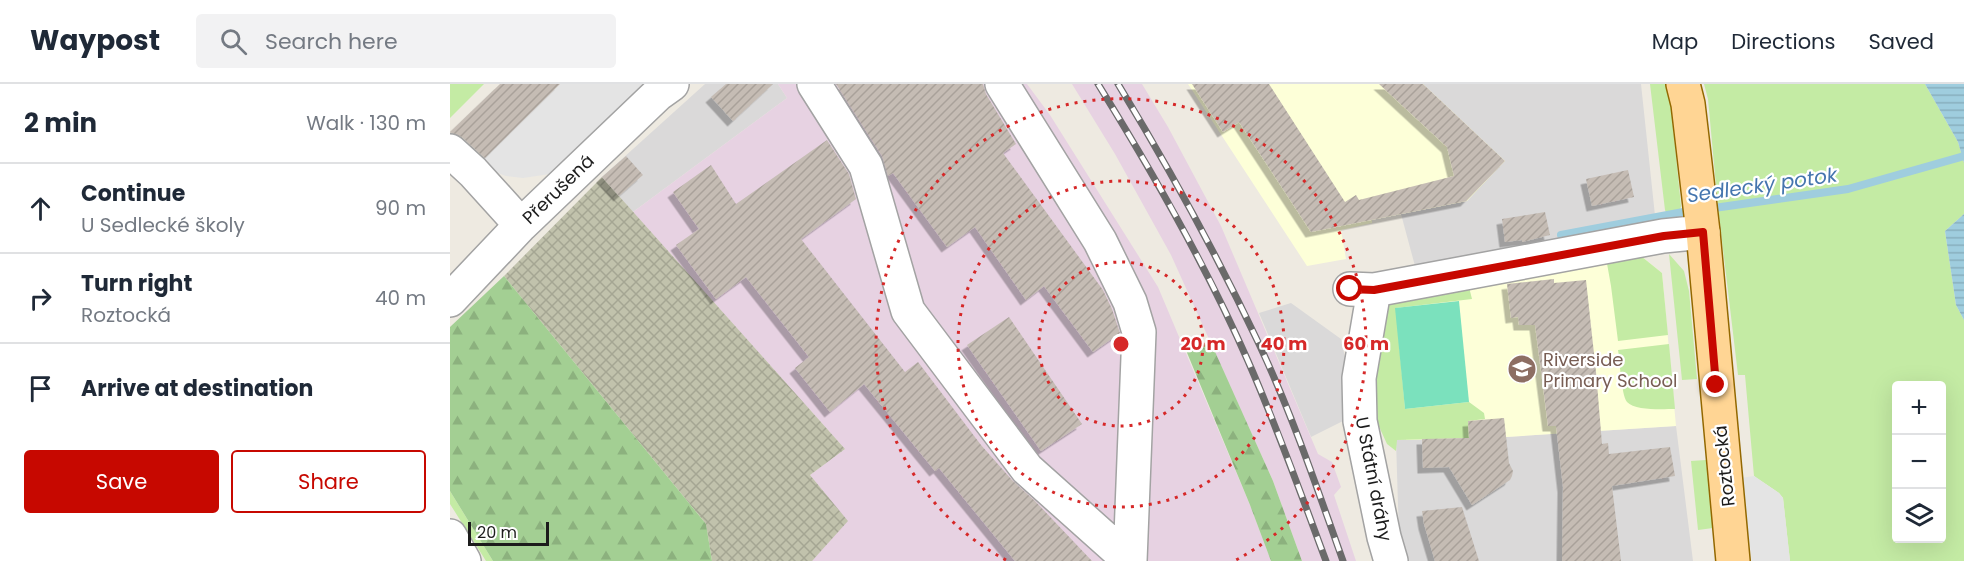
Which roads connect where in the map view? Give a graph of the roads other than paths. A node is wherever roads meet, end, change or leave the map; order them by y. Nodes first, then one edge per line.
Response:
1 (672, 84) edge
2 (814, 84) edge
3 (1002, 84) edge
4 (1683, 84) edge
5 (450, 151) edge
6 (521, 225) junction
7 (1703, 232) junction
8 (450, 300) edge
9 (450, 536) edge
10 (464, 561) edge
11 (1391, 561) edge
12 (1733, 561) edge

1 - 6 street, Přerušená
2 - 3 street
4 - 7 main road, Roztocká
5 - 6 street
6 - 8 street, Přerušená
7 - 11 street, U Státní dráhy
7 - 12 main road, Roztocká
9 - 10 street

